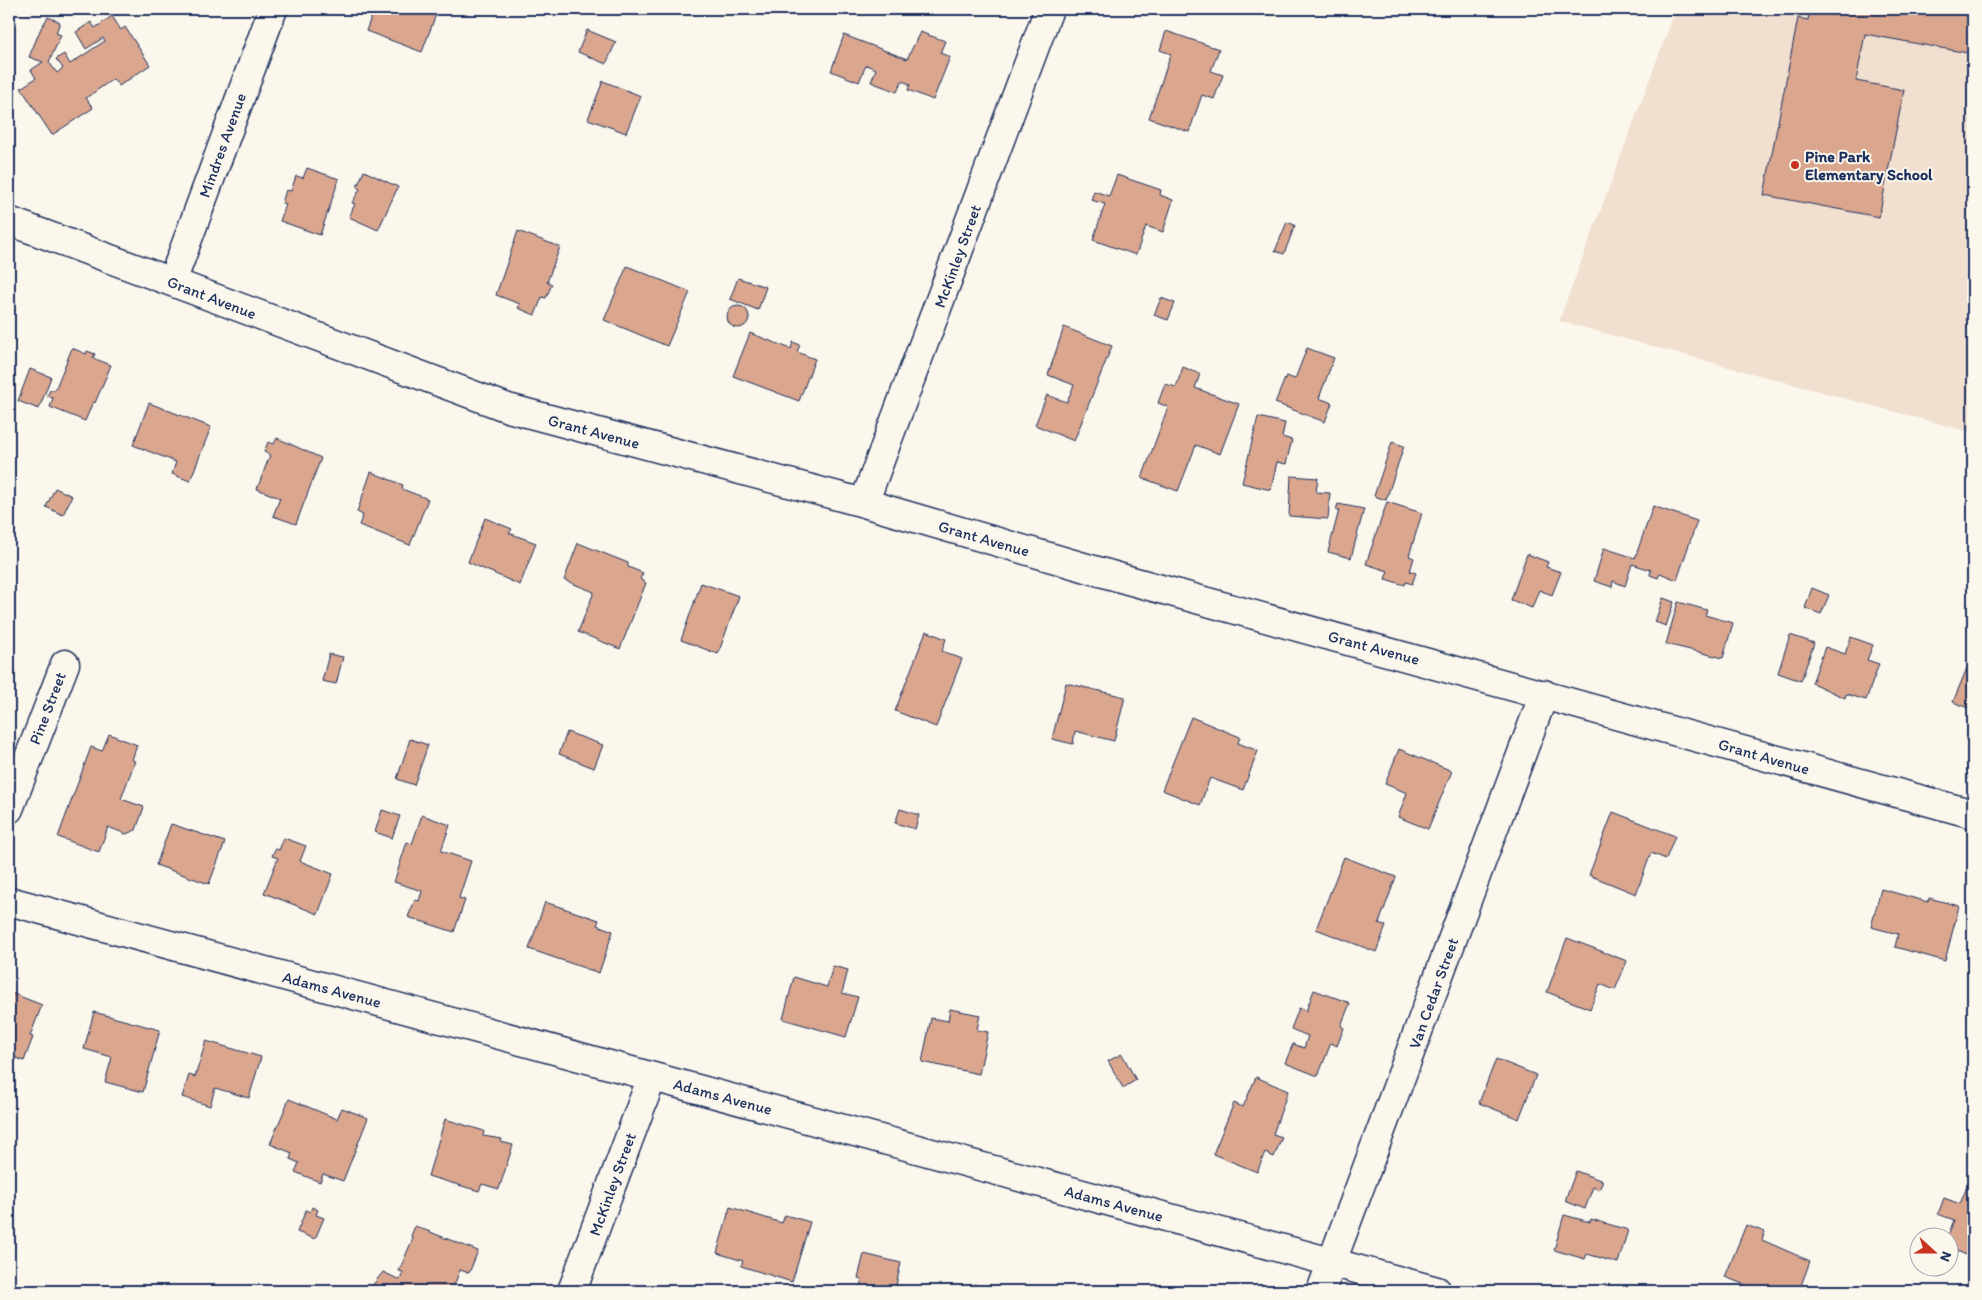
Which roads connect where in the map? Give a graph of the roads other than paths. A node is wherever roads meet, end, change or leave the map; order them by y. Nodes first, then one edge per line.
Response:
1 (273, 9) edge
2 (1049, 9) edge
3 (9, 221) edge
4 (172, 282) junction
5 (864, 503) junction
6 (64, 664) dead end
7 (1544, 694) junction
8 (9, 809) edge
9 (1973, 814) edge
10 (9, 901) edge
11 (652, 1076) junction
12 (1332, 1262) junction
13 (572, 1291) edge
14 (1321, 1291) edge
15 (1437, 1291) edge

1 - 4 street, Mindres Avenue
2 - 5 street, McKinley Street
3 - 4 street, Grant Avenue
4 - 5 street, Grant Avenue
5 - 7 street, Grant Avenue
6 - 8 street, Pine Street
7 - 9 street, Grant Avenue
7 - 12 street, Van Cedar Street
10 - 11 street, Adams Avenue
11 - 12 street, Adams Avenue
11 - 13 street, McKinley Street
12 - 14 street, Van Cedar Street
12 - 15 street, Adams Avenue

